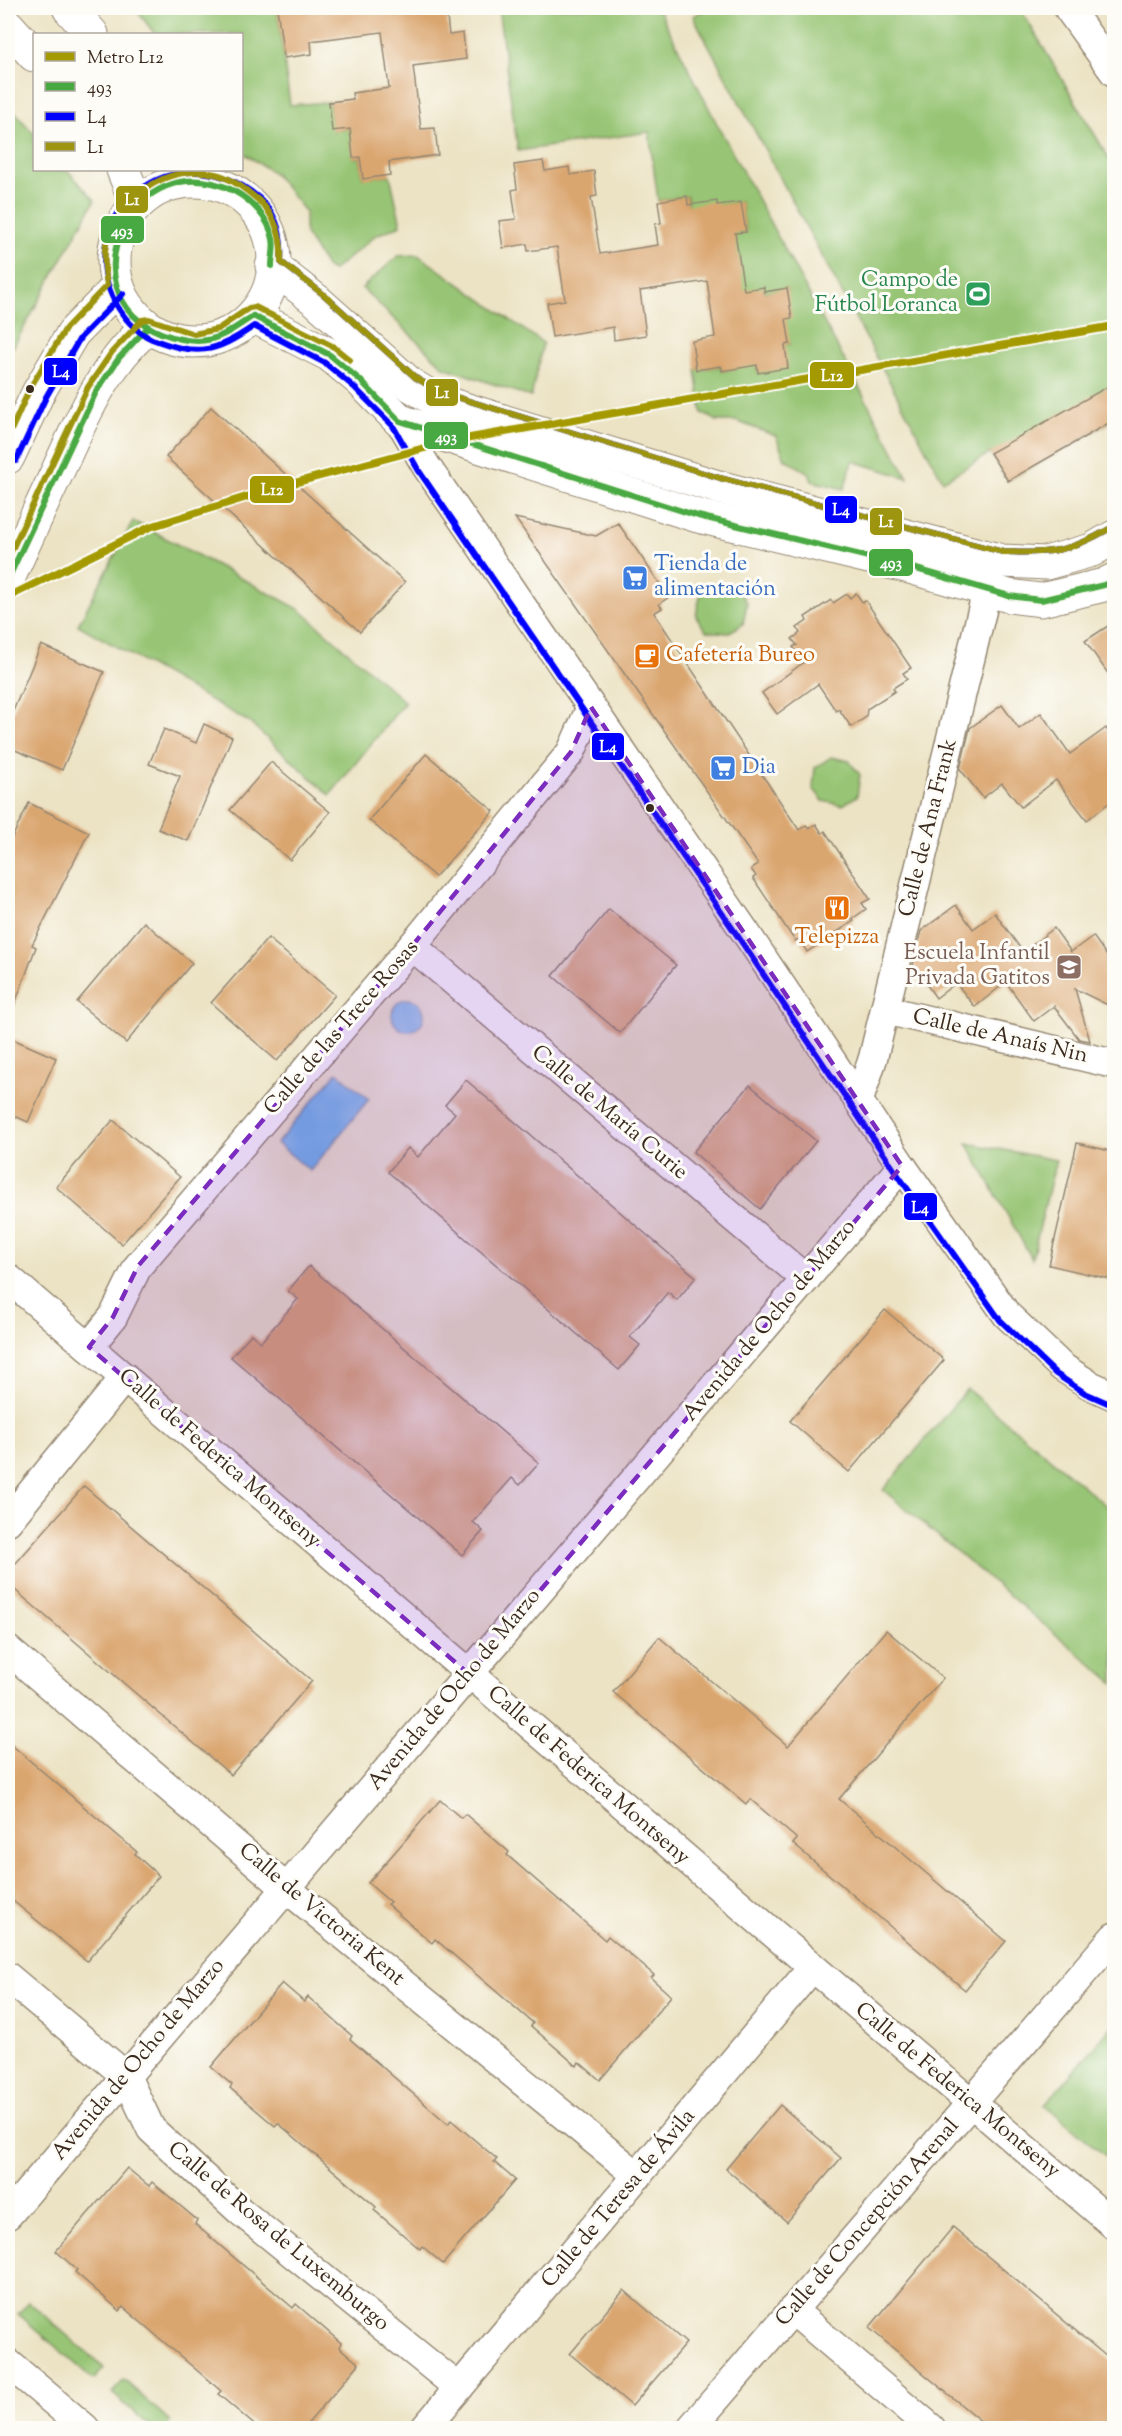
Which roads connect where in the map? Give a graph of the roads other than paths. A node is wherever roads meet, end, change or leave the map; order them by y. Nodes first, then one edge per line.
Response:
1 (69, 8) edge
2 (1068, 8) edge
3 (8, 26) edge
4 (91, 33) edge
5 (33, 54) edge
6 (1114, 72) edge
7 (123, 171) edge
8 (202, 175) edge
9 (137, 204) junction
10 (272, 266) junction
11 (117, 288) junction
12 (253, 316) junction
13 (147, 328) junction
14 (399, 420) junction
15 (8, 457) edge
16 (1114, 537) edge
17 (8, 579) edge
18 (1114, 580) edge
19 (987, 590) junction
20 (591, 707) junction
21 (412, 946) junction
22 (885, 1010) junction
23 (1114, 1064) edge
24 (859, 1100) junction
25 (902, 1166) junction
26 (8, 1278) edge
27 (806, 1279) junction
28 (89, 1347) junction
29 (125, 1377) junction
30 (1114, 1396) edge
31 (8, 1521) edge
32 (8, 1650) edge
33 (469, 1674) junction
34 (286, 1888) junction
35 (1114, 1937) edge
36 (812, 1968) junction
37 (8, 1977) edge
38 (126, 2076) junction
39 (971, 2103) junction
40 (638, 2176) junction
41 (8, 2215) edge
42 (1114, 2225) edge
43 (792, 2310) junction
44 (8, 2363) edge
45 (459, 2388) junction
46 (85, 2428) edge
47 (424, 2428) edge
48 (691, 2428) edge
49 (931, 2428) edge

1 - 4 main road
2 - 6 street
3 - 5 main road
7 - 9 main road
8 - 9 main road
8 - 10 main road
9 - 11 main road
10 - 12 main road
10 - 16 main road
11 - 13 main road
11 - 15 main road
12 - 13 main road
12 - 14 main road
13 - 17 main road
14 - 19 main road
14 - 20 street
18 - 19 main road
19 - 22 street, Calle de Ana Frank
20 - 21 street, Calle de las Trece Rosas
20 - 24 street
21 - 27 street, Calle de María Curie
21 - 28 street, Calle de las Trece Rosas
22 - 23 street, Calle de Anaís Nin
22 - 24 street, Calle de Ana Frank
24 - 25 street
25 - 27 street, Avenida de Ocho de Marzo
25 - 30 street
26 - 28 street, Calle de Federica Montseny
27 - 33 street, Avenida de Ocho de Marzo
28 - 29 street, Calle de Federica Montseny
29 - 31 street
29 - 33 street, Calle de Federica Montseny
32 - 34 street, Calle de Victoria Kent
33 - 34 street, Avenida de Ocho de Marzo
33 - 36 street, Calle de Federica Montseny
34 - 38 street, Avenida de Ocho de Marzo
34 - 40 street, Calle de Victoria Kent
35 - 39 street, Calle de Concepción Arenal
36 - 39 street, Calle de Federica Montseny
36 - 40 street, Calle de Teresa de Ávila
37 - 38 street, Calle de Rosa de Luxemburgo
38 - 41 street, Avenida de Ocho de Marzo
38 - 45 street, Calle de Rosa de Luxemburgo
39 - 42 street, Calle de Federica Montseny
39 - 43 street, Calle de Concepción Arenal
40 - 45 street, Calle de Teresa de Ávila
43 - 48 street, Calle de Concepción Arenal
43 - 49 street
44 - 46 street
45 - 47 street, Calle de Teresa de Ávila

